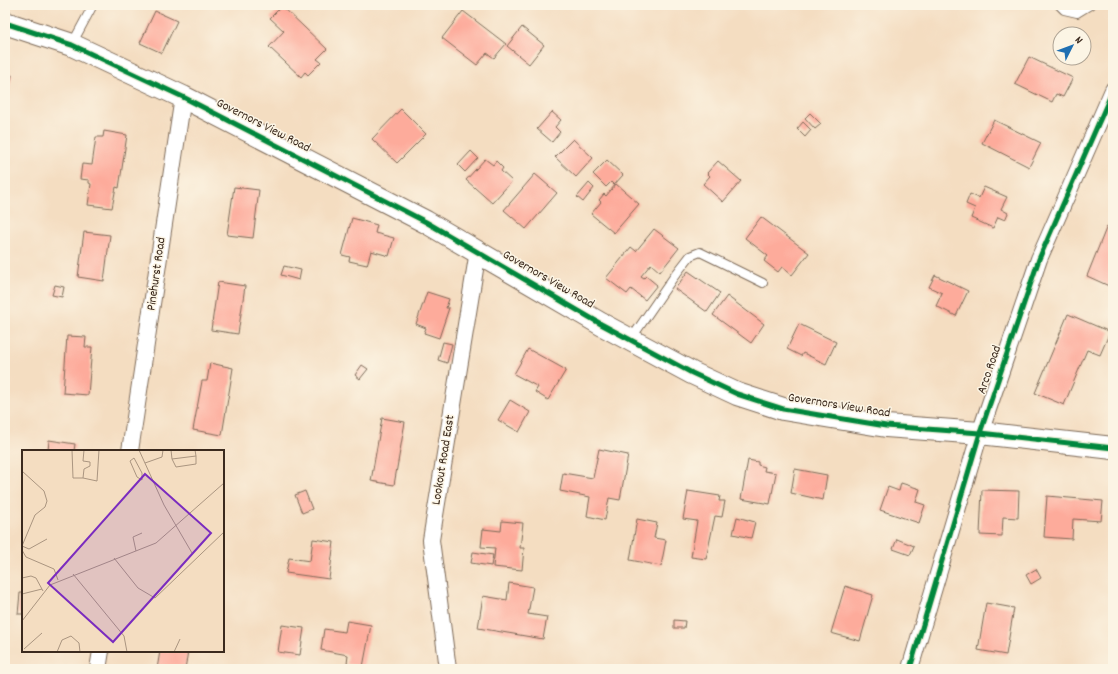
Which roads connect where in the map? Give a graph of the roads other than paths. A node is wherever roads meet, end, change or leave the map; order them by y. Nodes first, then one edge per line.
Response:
1 (93, 5) edge
2 (1059, 5) edge
3 (1090, 5) edge
4 (5, 23) edge
5 (72, 45) junction
6 (1113, 90) edge
7 (183, 97) junction
8 (478, 252) junction
9 (764, 283) dead end
10 (631, 340) junction
11 (980, 433) junction
12 (1113, 448) edge
13 (130, 450) edge
14 (101, 652) edge
15 (910, 666) dead end
16 (98, 669) edge
17 (448, 669) edge

1 - 5 lane
2 - 3 lane
4 - 5 street, Governors View Road
5 - 7 street, Governors View Road
6 - 11 street, Arco Road
7 - 8 street, Governors View Road
7 - 13 street, Pinehurst Road
8 - 10 street, Governors View Road
8 - 17 street, Lookout Road East
9 - 10 lane
10 - 11 street, Governors View Road
11 - 12 street, Governors View Road
11 - 15 street, Arco Road
14 - 16 street

